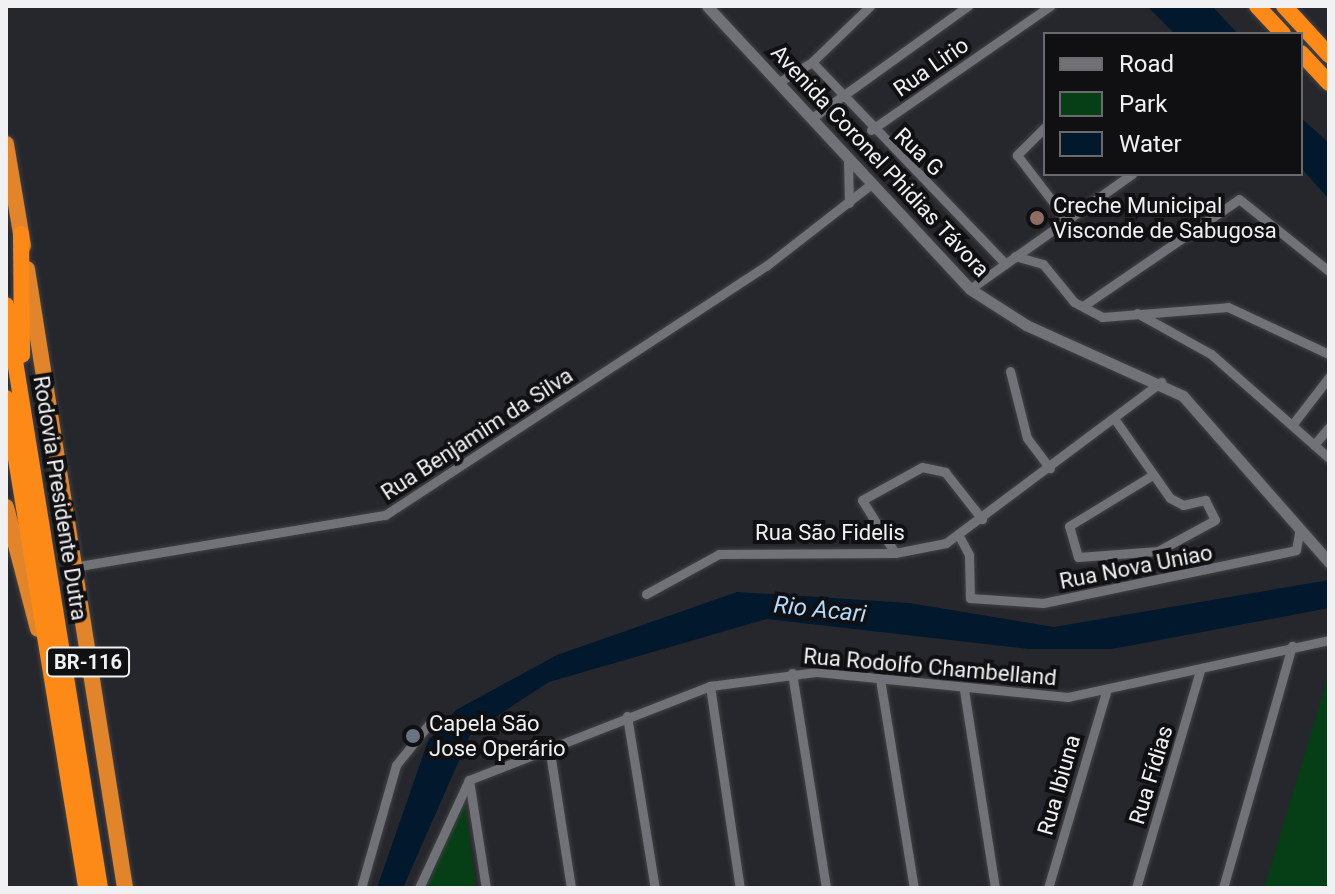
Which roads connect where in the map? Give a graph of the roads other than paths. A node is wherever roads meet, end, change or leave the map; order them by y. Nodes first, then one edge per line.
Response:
1 (707, 6) edge
2 (870, 6) edge
3 (968, 6) edge
4 (1050, 6) edge
5 (1257, 6) edge
6 (1284, 6) edge
7 (1281, 32) edge
8 (1303, 55) edge
9 (1329, 55) edge
10 (812, 62) junction
11 (779, 82) junction
12 (1329, 83) edge
13 (841, 97) junction
14 (812, 118) junction
15 (1043, 129) edge
16 (871, 130) junction
17 (6, 144) edge
18 (848, 160) junction
19 (1125, 176) edge
20 (870, 185) junction
21 (849, 203) junction
22 (1066, 219) junction
23 (21, 234) junction
24 (1015, 256) junction
25 (1005, 263) junction
26 (1329, 271) edge
27 (970, 289) junction
28 (6, 305) edge
29 (1083, 306) junction
30 (1137, 313) junction
31 (1329, 354) edge
32 (1010, 371) dead end
33 (1329, 377) edge
34 (1161, 382) junction
35 (6, 398) edge
36 (22, 405) junction
37 (1116, 421) junction
38 (1292, 425) junction
39 (1329, 427) edge
40 (1314, 445) junction
41 (1329, 458) edge
42 (1050, 468) junction
43 (1151, 476) junction
44 (6, 507) edge
45 (982, 519) junction
46 (1300, 528) junction
47 (958, 534) junction
48 (895, 553) junction
49 (1326, 559) edge
50 (73, 567) junction
51 (646, 594) dead end
52 (1329, 640) edge
53 (1292, 646) junction
54 (50, 671) junction
55 (1200, 671) junction
56 (792, 673) junction
57 (880, 679) junction
58 (710, 686) junction
59 (964, 690) junction
60 (1106, 692) junction
61 (627, 716) junction
62 (429, 724) dead end
63 (549, 746) junction
64 (469, 780) junction
65 (86, 888) edge
66 (100, 888) edge
67 (125, 888) edge
68 (361, 888) edge
69 (419, 888) edge
70 (486, 888) edge
71 (571, 888) edge
72 (655, 888) edge
73 (740, 888) edge
74 (826, 888) edge
75 (914, 888) edge
76 (995, 888) edge
77 (1048, 888) edge
78 (1136, 888) edge
79 (1223, 888) edge

1 - 11 street, Avenida Coronel Phidias Távora
2 - 10 street
3 - 13 street
4 - 16 street, Rua Lirio
5 - 7 highway
6 - 9 highway
8 - 12 highway
10 - 11 street
10 - 13 street, Rua G
11 - 14 street, Avenida Coronel Phidias Távora
13 - 14 street
13 - 16 street, Rua G
14 - 18 street, Avenida Coronel Phidias Távora
15 - 22 street
16 - 25 street, Rua G
17 - 23 highway, BR-116
18 - 20 street, Avenida Coronel Phidias Távora
18 - 21 street
19 - 22 street
20 - 21 street, Rua Benjamim da Silva
20 - 27 street, Avenida Coronel Phidias Távora
21 - 50 street, Rua Benjamim da Silva
22 - 24 street
23 - 36 highway
23 - 50 highway, BR-116
24 - 25 street
24 - 29 street
25 - 27 street
26 - 29 street
27 - 34 street, Avenida Coronel Phidias Távora
28 - 36 highway, Rodovia Presidente Dutra / BR-116
29 - 30 street
30 - 31 street
30 - 38 street
32 - 42 street
33 - 38 street
34 - 37 street, Rua São Fidelis
34 - 46 street, Avenida Coronel Phidias Távora
35 - 54 highway, Rodovia Presidente Dutra / BR-116
36 - 66 highway, Rodovia Presidente Dutra / BR-116
37 - 42 street, Rua São Fidelis
37 - 43 street
38 - 40 street
39 - 40 street
40 - 41 street
42 - 45 street, Rua São Fidelis
43 - 43 street
44 - 54 highway, BR-116
45 - 47 street, Rua São Fidelis
45 - 48 street
46 - 47 street, Rua Nova Uniao
46 - 49 street, Avenida Coronel Phidias Távora
47 - 48 street, Rua São Fidelis
48 - 51 street, Rua São Fidelis
50 - 67 highway, BR-116
52 - 53 street, Rua Rodolfo Chambelland
53 - 55 street, Rua Rodolfo Chambelland
53 - 79 street
54 - 65 highway, Rodovia Presidente Dutra / BR-116
55 - 60 street, Rua Rodolfo Chambelland
55 - 78 street, Rua Fídias
56 - 57 street, Rua Rodolfo Chambelland
56 - 58 street, Rua Rodolfo Chambelland
56 - 74 street
57 - 59 street, Rua Rodolfo Chambelland
57 - 75 street
58 - 61 street, Rua Rodolfo Chambelland
58 - 73 street
59 - 60 street, Rua Rodolfo Chambelland
59 - 76 street
60 - 77 street, Rua Ibiuna
61 - 63 street, Rua Rodolfo Chambelland
61 - 72 street
62 - 68 street
63 - 64 street, Rua Rodolfo Chambelland
63 - 71 street
64 - 69 street
64 - 70 street

